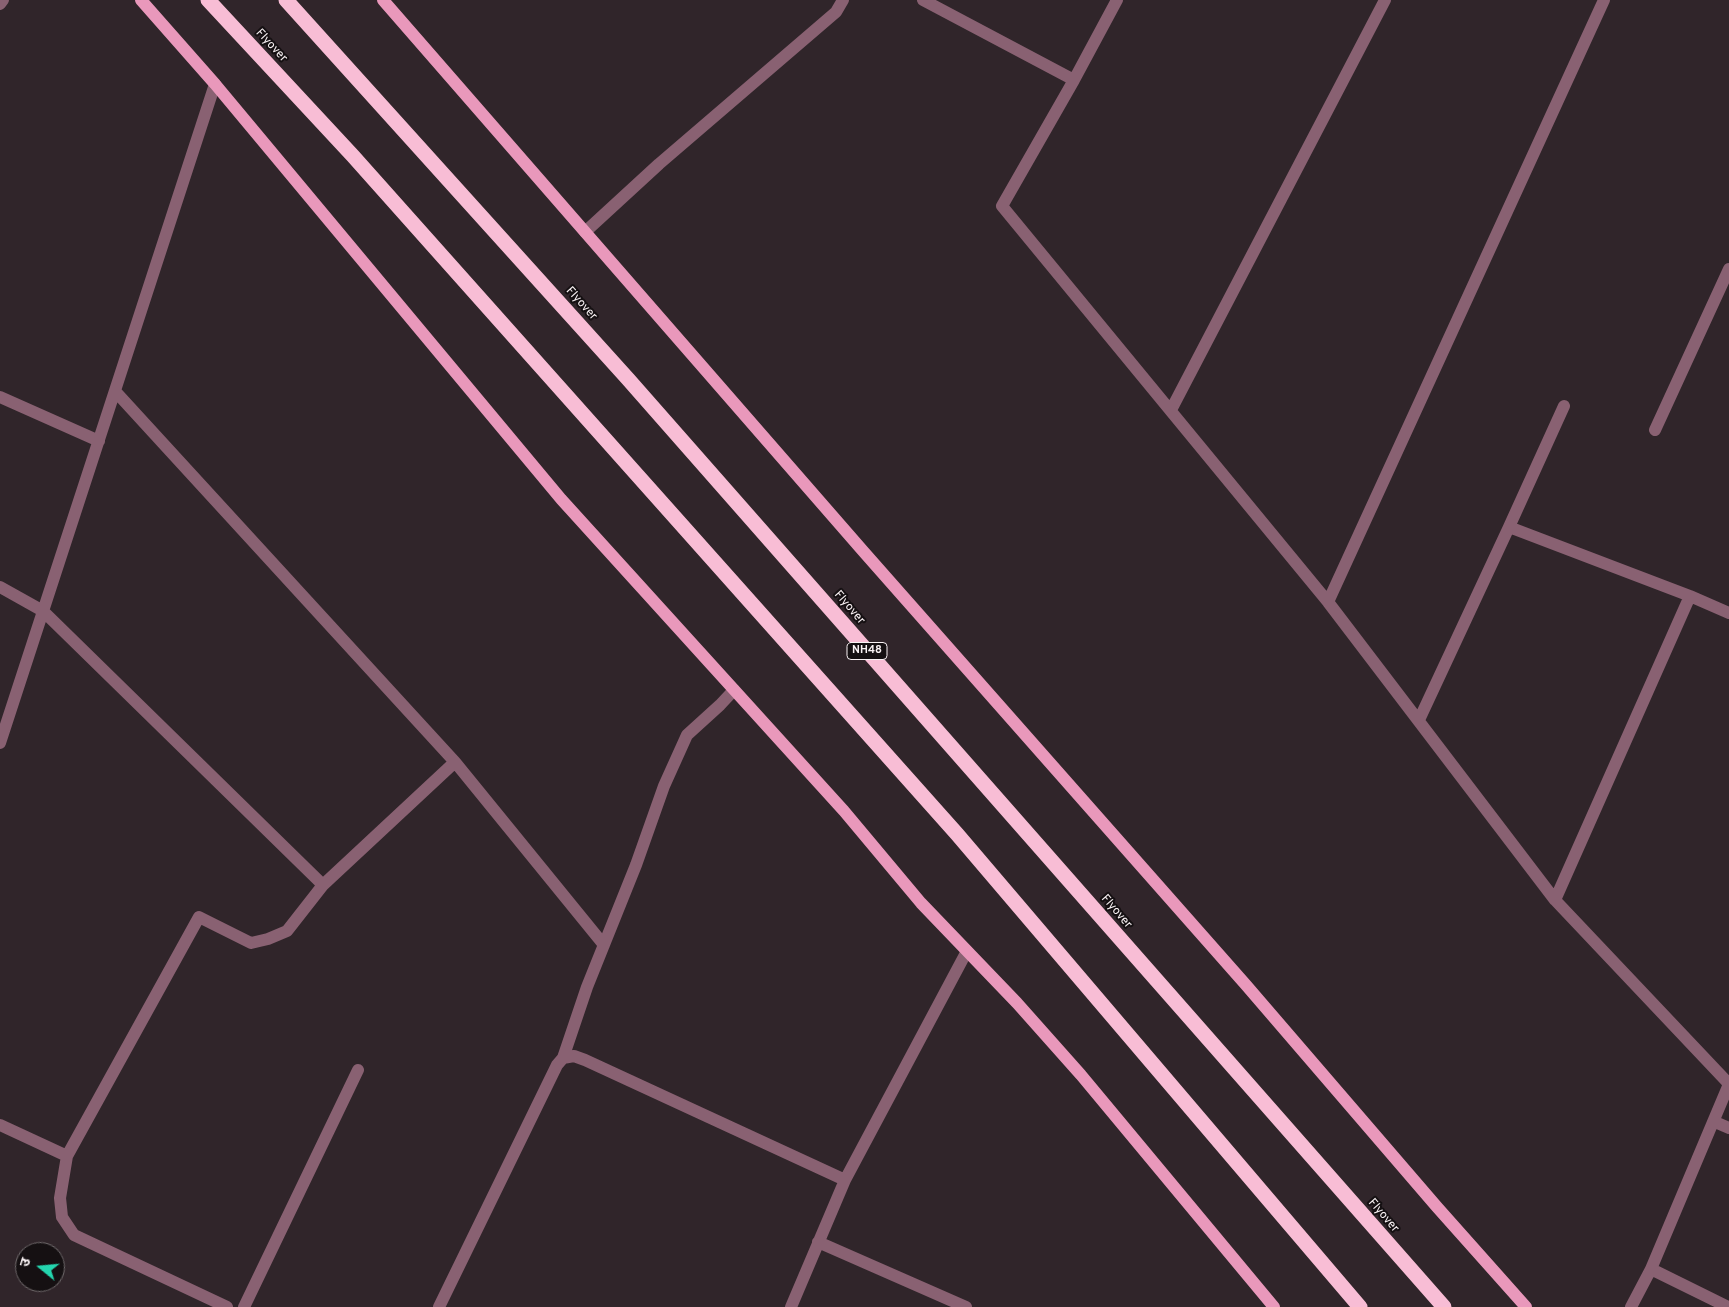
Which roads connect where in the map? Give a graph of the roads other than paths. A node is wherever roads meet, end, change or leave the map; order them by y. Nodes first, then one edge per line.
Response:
1 (3, 0) edge
2 (141, 0) edge
3 (208, 0) edge
4 (286, 0) edge
5 (383, 0) edge
6 (843, 0) edge
7 (923, 0) edge
8 (1117, 0) edge
9 (1385, 0) edge
10 (1604, 0) edge
11 (0, 4) edge
12 (1074, 80) junction
13 (215, 84) junction
14 (585, 232) junction
15 (1729, 269) edge
16 (115, 391) junction
17 (0, 397) edge
18 (1564, 406) dead end
19 (1171, 410) junction
20 (1655, 430) dead end
21 (99, 441) junction
22 (1509, 528) junction
23 (0, 587) edge
24 (1690, 596) junction
25 (1328, 602) junction
26 (43, 611) junction
27 (1729, 613) edge
28 (734, 690) junction
29 (1419, 720) junction
30 (0, 743) edge
31 (456, 762) junction
32 (323, 884) junction
33 (1555, 900) junction
34 (604, 945) junction
35 (967, 950) junction
36 (563, 1058) junction
37 (358, 1070) dead end
38 (1729, 1084) edge
39 (1715, 1122) junction
40 (0, 1125) edge
41 (1729, 1128) edge
42 (67, 1156) junction
43 (846, 1180) junction
44 (818, 1242) junction
45 (1651, 1269) junction
46 (227, 1307) edge
47 (244, 1307) edge
48 (439, 1307) edge
49 (791, 1307) edge
50 (966, 1307) edge
51 (1274, 1307) edge
52 (1360, 1307) edge
53 (1444, 1307) edge
54 (1526, 1307) edge
55 (1631, 1307) edge
56 (1728, 1307) edge

1 - 11 street
2 - 13 main road
3 - 52 highway, Flyover
4 - 53 highway, Flyover / NH48
5 - 14 main road
6 - 14 street
7 - 12 street
8 - 12 street
9 - 19 street
10 - 25 street
12 - 19 street
13 - 16 street
13 - 28 main road
14 - 54 main road
15 - 20 street
16 - 21 street
16 - 31 street
17 - 21 street
18 - 22 street
19 - 25 street
21 - 26 street
22 - 24 street
22 - 29 street
23 - 26 street
24 - 27 street
24 - 33 street
25 - 29 street
26 - 30 street
26 - 32 street
28 - 34 street
28 - 35 main road
29 - 33 street
31 - 32 street
31 - 34 street
32 - 42 street
33 - 38 street
34 - 36 street
35 - 43 street
35 - 51 main road
36 - 43 street
36 - 48 street
37 - 47 street
38 - 39 street
39 - 41 street
39 - 45 street
40 - 42 street
42 - 46 street
43 - 44 street
44 - 49 street
44 - 50 street
45 - 55 street
45 - 56 street

